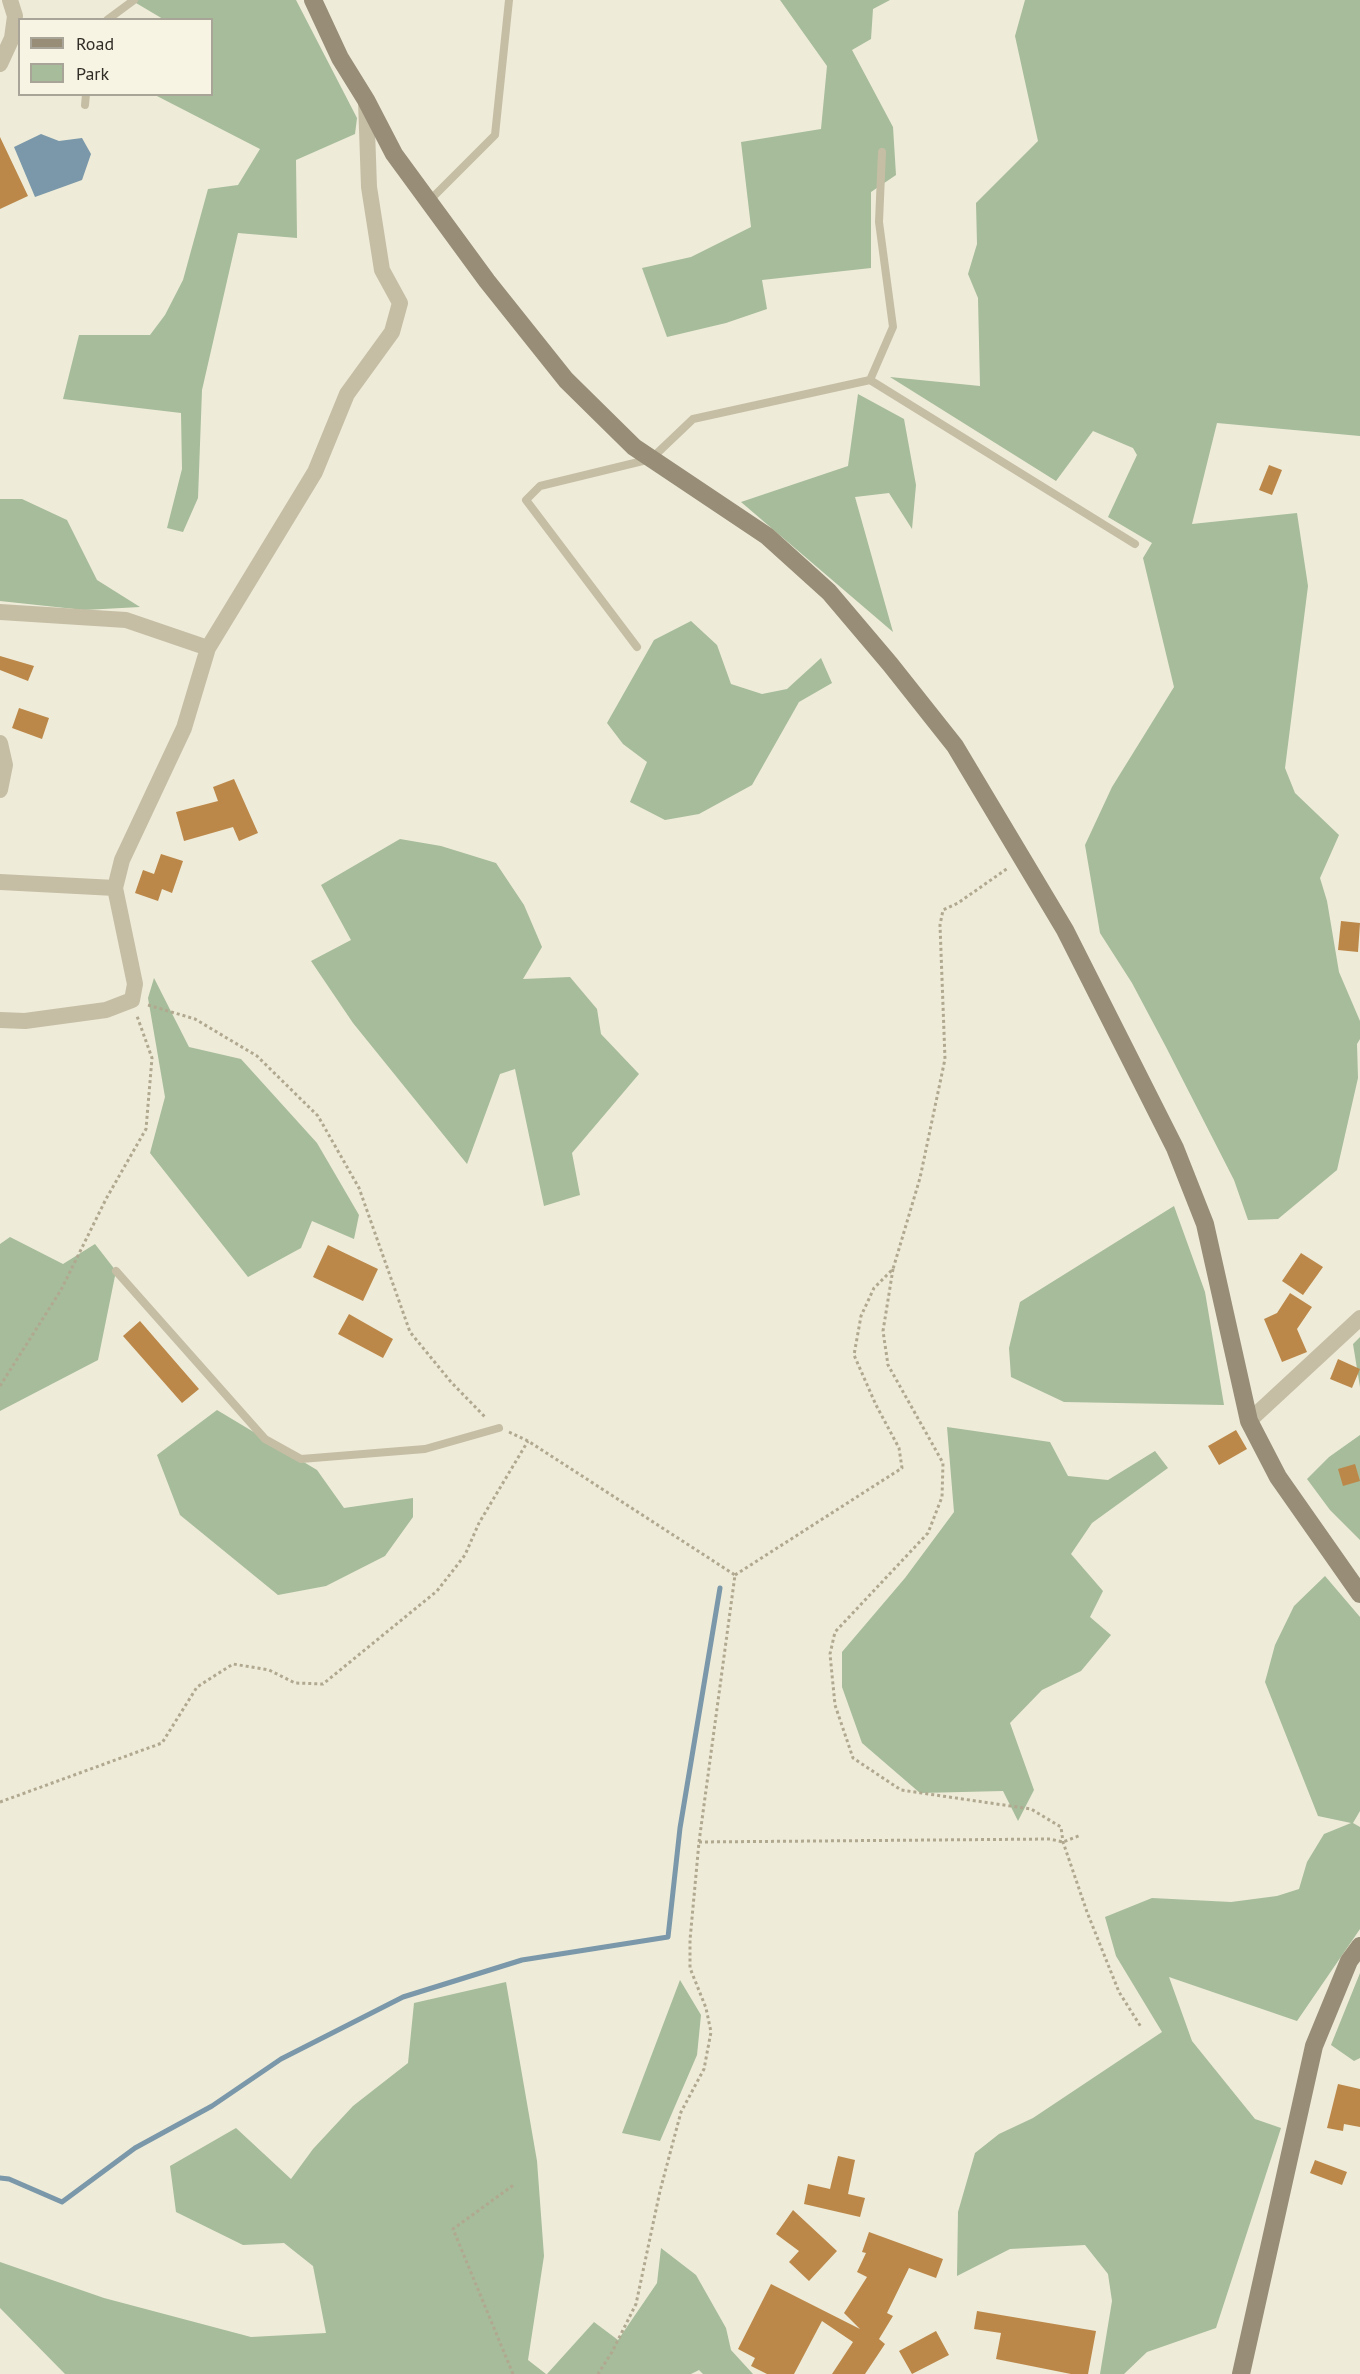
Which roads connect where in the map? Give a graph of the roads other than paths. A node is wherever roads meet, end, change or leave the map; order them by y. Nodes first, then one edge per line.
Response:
1 (10, 0) edge
2 (134, 0) edge
3 (313, 0) edge
4 (509, 0) edge
5 (110, 18) edge
6 (0, 64) edge
7 (86, 96) edge
8 (366, 100) junction
9 (85, 105) dead end
10 (882, 152) dead end
11 (429, 202) junction
12 (870, 380) junction
13 (651, 459) junction
14 (1135, 544) dead end
15 (0, 612) edge
16 (637, 647) dead end
17 (208, 648) junction
18 (0, 743) edge
19 (0, 790) edge
20 (0, 882) edge
21 (115, 888) junction
22 (0, 1020) edge
23 (116, 1271) dead end
24 (1360, 1318) edge
25 (1249, 1421) junction
26 (499, 1428) road end
27 (1360, 1594) edge
28 (1360, 1946) edge
29 (1241, 2374) edge

1 - 6 street
2 - 5 lane
3 - 8 street
4 - 11 lane
7 - 9 lane
8 - 11 street
8 - 17 street
10 - 12 lane
11 - 13 street
12 - 13 lane
12 - 14 lane
13 - 16 lane
13 - 25 street
15 - 17 street
17 - 21 street
18 - 19 street
20 - 21 street
21 - 22 street
23 - 26 lane
24 - 25 street
25 - 27 street
28 - 29 street

